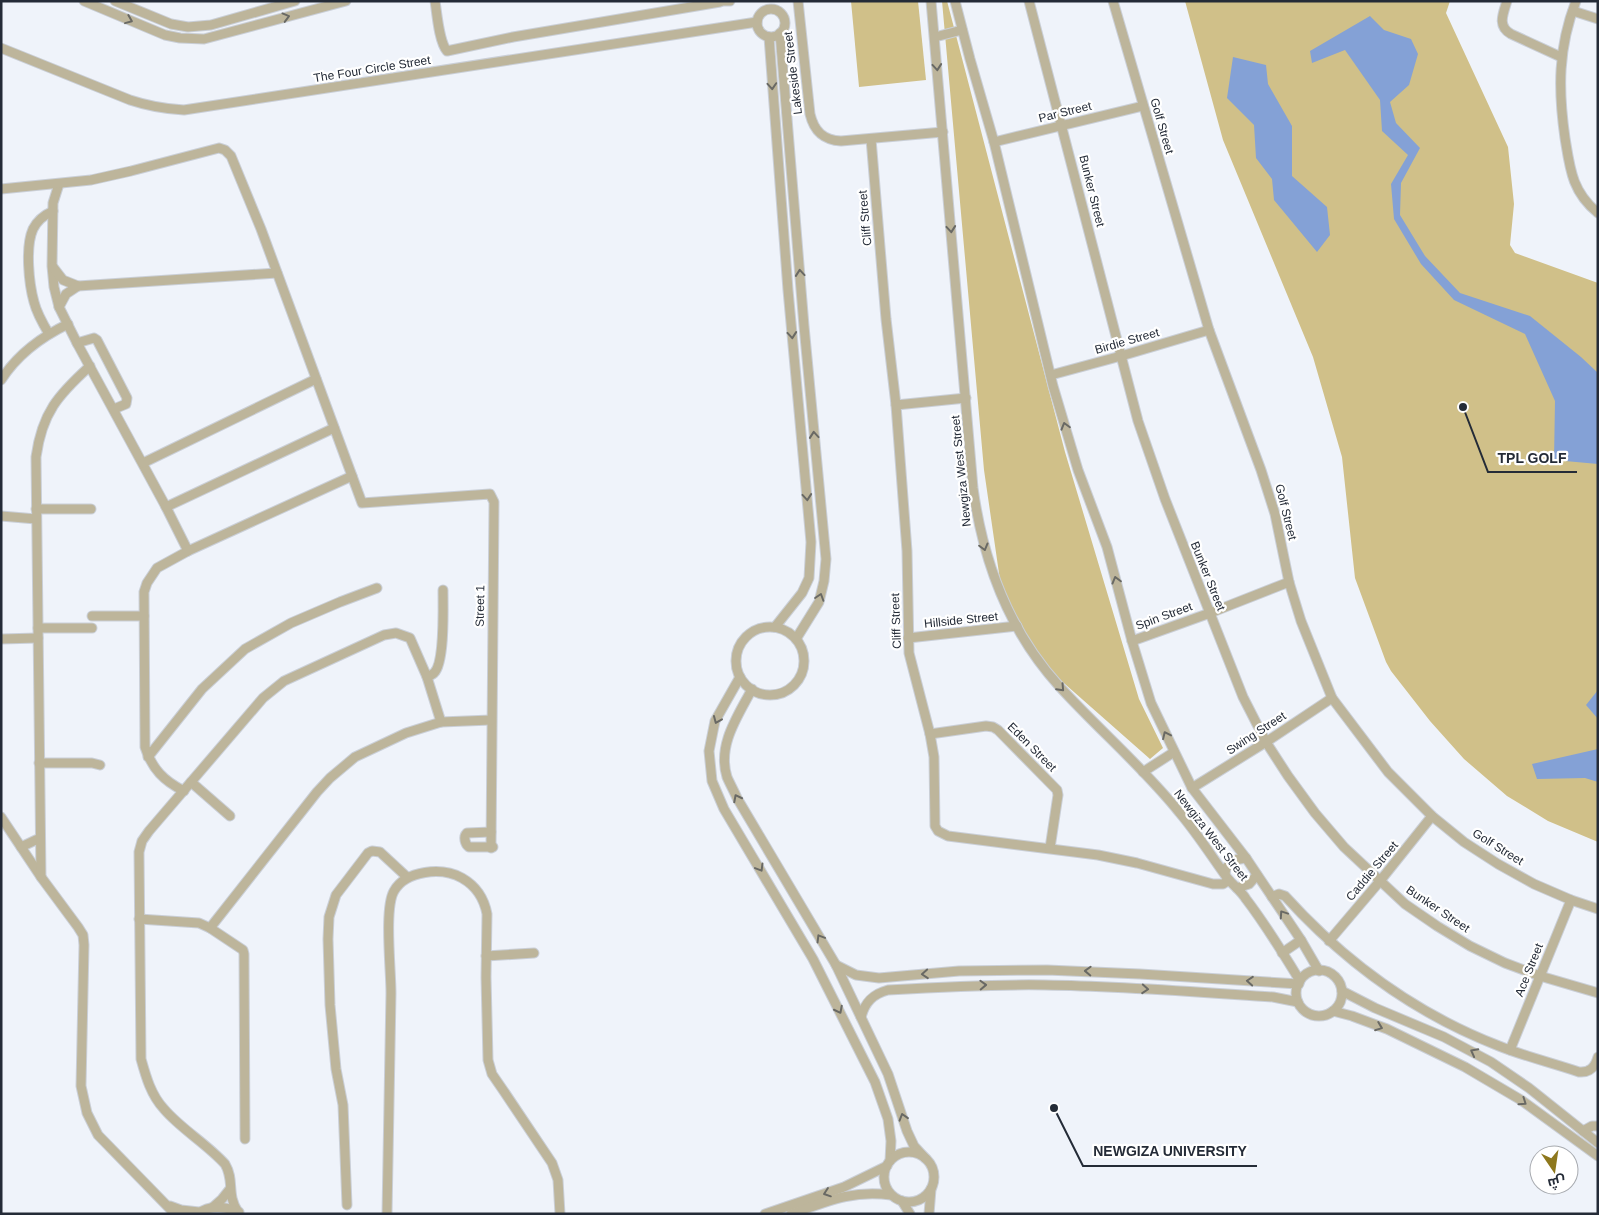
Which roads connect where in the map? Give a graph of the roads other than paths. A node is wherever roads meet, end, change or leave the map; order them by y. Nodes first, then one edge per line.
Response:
1 (84, 1) edge
2 (115, 1) edge
3 (295, 1) edge
4 (346, 1) edge
5 (435, 1) edge
6 (798, 1) edge
7 (931, 1) edge
8 (955, 1) edge
9 (1029, 1) edge
10 (1113, 1) edge
11 (1507, 1) edge
12 (1576, 1) edge
13 (724, 2) edge
14 (770, 6) edge
15 (1573, 11) junction
16 (1598, 19) edge
17 (757, 22) junction
18 (962, 30) junction
19 (780, 34) junction
20 (769, 37) junction
21 (934, 37) junction
22 (1, 48) edge
23 (1561, 57) junction
24 (1142, 106) junction
25 (1062, 126) junction
26 (943, 132) junction
27 (871, 139) junction
28 (994, 142) junction
29 (59, 184) junction
30 (42, 186) junction
31 (1, 189) edge
32 (52, 207) junction
33 (1598, 213) edge
34 (52, 266) junction
35 (277, 273) junction
36 (78, 286) junction
37 (59, 307) junction
38 (68, 324) junction
39 (1209, 330) junction
40 (49, 334) junction
41 (77, 343) junction
42 (1121, 356) junction
43 (90, 366) junction
44 (1051, 375) junction
45 (316, 378) junction
46 (1, 380) edge
47 (966, 398) junction
48 (896, 405) junction
49 (114, 409) junction
50 (334, 428) junction
51 (143, 463) junction
52 (352, 476) junction
53 (166, 507) junction
54 (91, 509) dead end
55 (36, 514) junction
56 (1, 516) edge
57 (188, 551) junction
58 (1289, 582) junction
59 (378, 588) dead end
60 (443, 590) dead end
61 (1210, 613) junction
62 (92, 616) dead end
63 (144, 616) junction
64 (1017, 626) junction
65 (775, 627) junction
66 (92, 628) dead end
67 (38, 633) junction
68 (908, 638) junction
69 (796, 639) junction
70 (1, 640) edge
71 (1132, 641) junction
72 (427, 677) junction
73 (740, 677) junction
74 (752, 689) junction
75 (1332, 698) junction
76 (491, 720) junction
77 (441, 722) junction
78 (930, 734) junction
79 (1266, 742) junction
80 (1174, 752) junction
81 (148, 757) junction
82 (39, 763) junction
83 (100, 765) dead end
84 (1144, 772) junction
85 (191, 782) junction
86 (1192, 788) junction
87 (184, 791) junction
88 (230, 816) dead end
89 (1432, 816) junction
90 (1, 817) edge
91 (491, 832) junction
92 (40, 838) junction
93 (21, 847) junction
94 (1050, 848) junction
95 (1246, 858) junction
96 (1257, 875) junction
97 (41, 877) junction
98 (407, 877) junction
99 (1227, 877) junction
100 (1380, 881) junction
101 (1237, 888) junction
102 (791, 890) junction
103 (1272, 897) junction
104 (778, 899) junction
105 (1572, 900) junction
106 (1598, 908) edge
107 (139, 919) junction
108 (1306, 919) junction
109 (210, 928) junction
110 (1293, 928) junction
111 (1301, 940) junction
112 (1329, 941) junction
113 (534, 953) dead end
114 (1282, 953) junction
115 (486, 956) junction
116 (836, 965) junction
117 (1319, 971) junction
118 (1540, 976) junction
119 (879, 978) junction
120 (1300, 982) junction
121 (1342, 991) junction
122 (880, 992) junction
123 (1598, 993) edge
124 (1298, 1002) junction
125 (1375, 1008) junction
126 (1333, 1011) junction
127 (861, 1017) junction
128 (1363, 1020) junction
129 (1510, 1050) junction
130 (1598, 1057) edge
131 (1598, 1126) edge
132 (1583, 1131) junction
133 (246, 1139) dead end
134 (1598, 1143) edge
135 (1598, 1156) edge
136 (926, 1159) junction
137 (888, 1163) junction
138 (230, 1189) junction
139 (931, 1189) junction
140 (845, 1191) junction
141 (891, 1195) junction
142 (902, 1201) junction
143 (164, 1202) junction
144 (347, 1205) dead end
145 (213, 1207) junction
146 (199, 1213) edge
147 (240, 1213) edge
148 (175, 1214) edge
149 (387, 1214) edge
150 (560, 1214) edge
151 (765, 1214) edge
152 (791, 1214) edge
153 (910, 1214) edge
154 (929, 1214) edge

1 -> 4 street
2 - 3 street
5 - 13 street
6 - 27 street, Lakeside Street
7 - 21 street, Newgiza West Street
8 - 18 street, Newgiza West Street
9 - 25 street, Bunker Street
10 - 24 street, Golf Street
11 - 23 street
12 - 15 street
14 - 17 street
14 - 19 street
15 - 16 street
15 - 23 street
17 - 20 street
17 - 22 street, The Four Circle Street
18 - 21 street
18 - 28 street, Newgiza West Street
19 - 20 street
69 -> 19 street
20 -> 65 street
21 -> 26 street, Newgiza West Street
23 - 33 street
24 - 25 street, Par Street
24 - 39 street, Golf Street
25 - 28 street, Par Street
25 - 42 street, Bunker Street
26 - 27 street, Lakeside Street
26 -> 47 street, Newgiza West Street
27 - 48 street, Cliff Street
28 - 44 street, Newgiza West Street
29 - 30 street
29 - 32 street
29 - 35 street
30 - 31 street
30 - 32 street
32 - 34 street
32 - 40 street
34 - 36 street
34 - 37 street
35 - 36 street
35 - 45 street
36 - 37 street
37 - 38 street
38 - 40 street
38 - 41 street
39 - 42 street, Birdie Street
39 - 58 street, Golf Street
40 - 46 street
41 - 43 street
41 - 49 street
42 - 44 street, Birdie Street
42 - 61 street, Bunker Street
43 - 49 street
43 - 55 street
71 -> 44 street, Newgiza West Street
45 - 50 street
45 - 51 street
47 - 48 street
47 -> 64 street, Newgiza West Street
48 - 68 street, Cliff Street
49 - 51 street
50 - 52 street
50 - 53 street
51 - 53 street
52 - 57 street
52 - 76 street, Street 1
53 - 57 street
54 - 55 street
55 - 56 street
55 - 67 street
57 - 63 street
58 - 61 street, Spin Street
58 - 75 street, Golf Street
59 - 81 street
60 - 72 street
61 - 71 street, Spin Street
61 - 79 street, Bunker Street
62 - 63 street
63 - 81 street
64 - 68 street, Hillside Street
64 -> 84 street, Newgiza West Street
65 - 69 street
65 - 73 street
66 - 67 street
67 - 70 street
67 - 82 street
68 - 78 street, Cliff Street
69 - 74 street
80 -> 71 street, Newgiza West Street
72 - 77 street
72 - 85 street
73 - 74 street
73 -> 104 street
102 -> 74 street
75 - 79 street, Swing Street
75 - 89 street, Golf Street
76 - 77 street
76 - 91 street, Street 1
77 - 109 street
78 - 94 street, Cliff Street
78 - 94 street, Eden Street
79 - 86 street, Swing Street
79 - 100 street, Bunker Street
80 - 84 street
80 - 86 street, Newgiza West Street
81 - 87 street
82 - 83 street
82 - 92 street
84 - 99 street, Newgiza West Street
85 - 87 street
85 - 88 street
86 - 95 street, Newgiza West Street
87 - 107 street
89 - 100 street, Caddie Street
89 - 105 street, Golf Street
90 - 93 street
91 - 91 street, Street 1
92 - 93 street
92 - 97 street
93 - 97 street
94 - 99 street, Cliff Street
95 - 96 street, Newgiza West Street
95 - 99 street
96 - 101 street
96 - 103 street, Newgiza West Street
97 - 143 street
98 - 115 street
98 - 144 street
98 - 149 street
99 - 101 street, Newgiza West Street
100 - 112 street, Caddie Street
100 - 118 street, Bunker Street
101 - 114 street, Newgiza West Street
102 - 104 street
116 -> 102 street
103 - 108 street
110 -> 103 street, Newgiza West Street
104 -> 137 street
105 - 106 street, Golf Street
105 - 118 street, Ace Street
107 - 109 street
107 - 138 street
108 - 110 street
108 - 112 street
109 - 133 street
110 - 111 street, Newgiza West Street
111 - 114 street
111 - 117 street, Newgiza West Street
112 - 129 street
113 - 115 street
114 - 120 street, Newgiza West Street
115 - 150 street
116 - 119 street
116 - 127 street
117 - 120 street
117 - 121 street
118 - 123 street, Bunker Street
118 - 129 street, Ace Street
120 -> 119 street
119 - 122 street
120 - 124 street
121 - 125 street
121 - 126 street
122 -> 124 street
122 - 127 street
124 - 126 street
125 - 128 street
132 -> 125 street
126 - 128 street
136 -> 127 street
128 -> 135 street
129 - 130 street
131 - 132 street
132 - 134 street
136 - 137 street
136 - 139 street
137 - 140 street
137 - 141 street
138 - 145 street
138 - 147 street
139 - 142 street
139 - 154 street
140 - 141 street
140 -> 151 street
140 - 152 street
141 - 142 street
142 - 153 street
143 - 146 street
143 - 148 street
145 - 146 street
145 - 147 street

